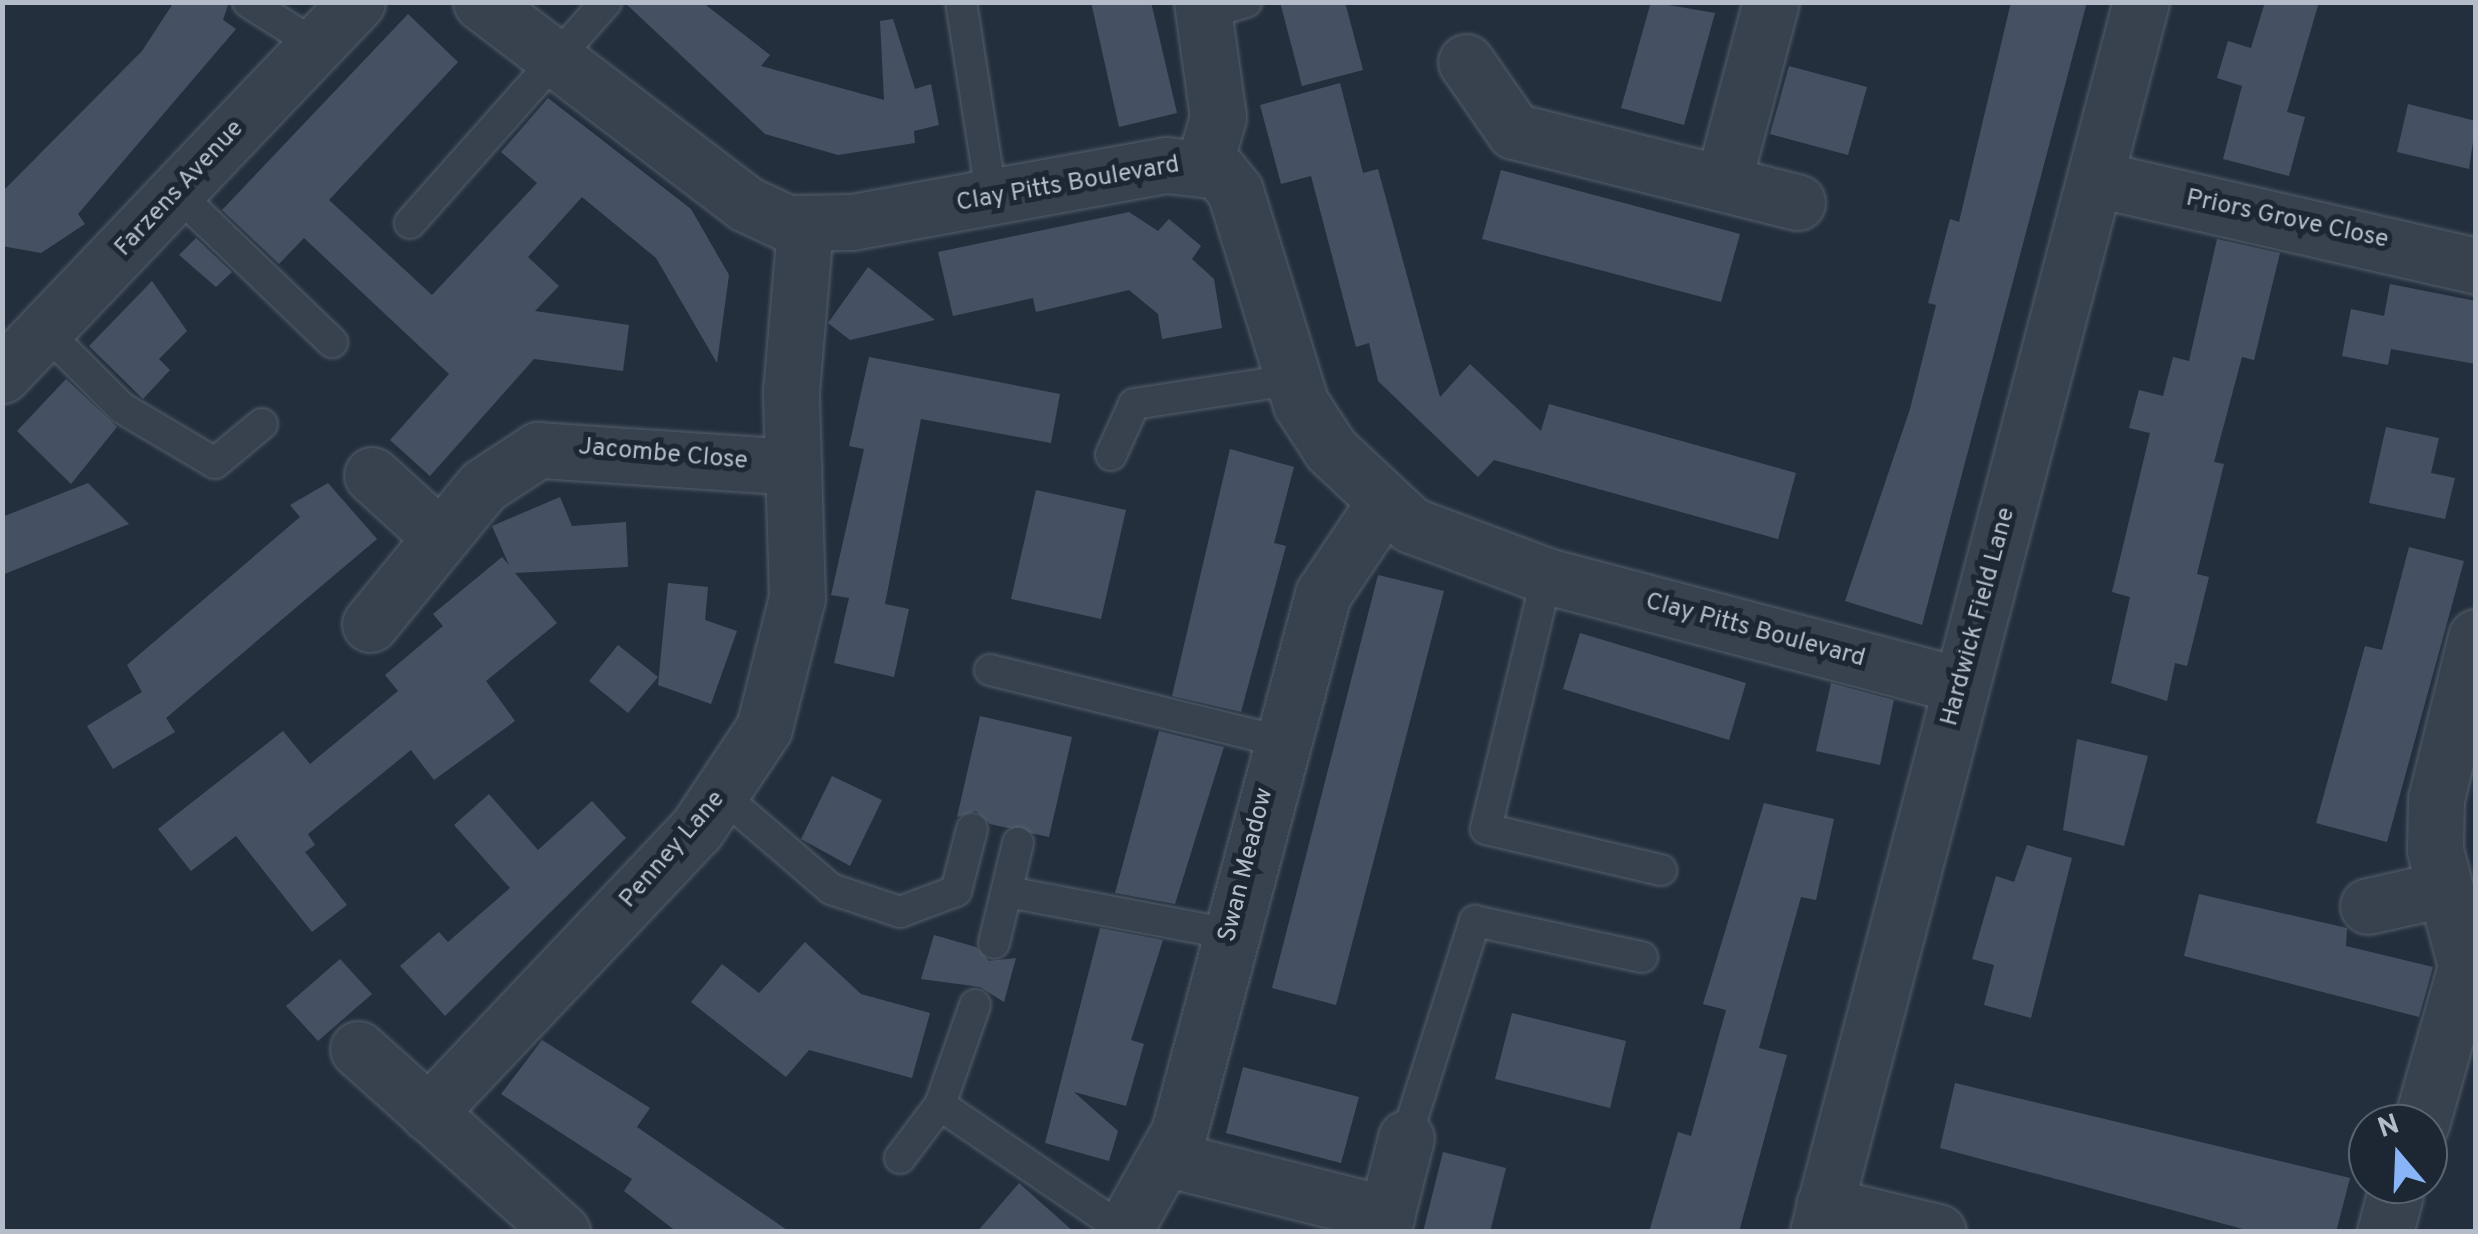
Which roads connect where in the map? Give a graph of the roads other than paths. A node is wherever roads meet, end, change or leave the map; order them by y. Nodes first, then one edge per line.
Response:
1 (248, 2) edge
2 (357, 2) edge
3 (481, 2) edge
4 (606, 2) edge
5 (961, 2) edge
6 (1771, 2) edge
7 (2141, 2) edge
8 (1218, 6) edge
9 (316, 45) junction
10 (558, 57) junction
11 (1466, 62) dead end
12 (1204, 165) junction
13 (2097, 179) junction
14 (1723, 182) junction
15 (178, 194) junction
16 (992, 199) junction
17 (1797, 202) dead end
18 (410, 222) dead end
19 (805, 227) junction
20 (2476, 266) edge
21 (46, 330) junction
22 (332, 342) dead end
23 (2, 374) edge
24 (1291, 380) junction
25 (262, 424) dead end
26 (1110, 455) dead end
27 (793, 467) junction
28 (372, 475) dead end
29 (1384, 503) junction
30 (439, 536) junction
31 (1547, 576) junction
32 (370, 624) dead end
33 (2476, 637) edge
34 (990, 670) dead end
35 (1962, 685) junction
36 (1279, 741) junction
37 (723, 796) junction
38 (972, 829) dead end
39 (1018, 843) dead end
40 (1661, 870) dead end
41 (2444, 890) junction
42 (1008, 892) junction
43 (2368, 906) dead end
44 (1230, 934) junction
45 (994, 943) dead end
46 (1642, 957) dead end
47 (975, 1005) dead end
48 (358, 1048) dead end
49 (2426, 1104) edge
50 (940, 1105) junction
51 (428, 1112) junction
52 (1406, 1138) joint
53 (900, 1158) dead end
54 (1170, 1159) junction
55 (1821, 1218) edge
56 (1385, 1223) edge
57 (1123, 1231) edge
58 (562, 1232) edge
59 (1938, 1232) edge

1 - 9 lane
2 - 9 street, Farzens Avenue
3 - 10 street, Clay Pitts Boulevard
4 - 10 lane
5 - 16 lane
6 - 14 street
7 - 13 street, Hardwick Field Lane
8 - 12 street
9 - 15 street, Farzens Avenue
10 - 18 lane
10 - 19 street, Clay Pitts Boulevard
11 - 14 street
12 - 16 street, Clay Pitts Boulevard
12 - 24 street, Clay Pitts Boulevard
13 - 20 street, Priors Grove Close
13 - 35 street, Hardwick Field Lane
14 - 17 street
15 - 21 street, Farzens Avenue
15 - 22 lane
16 - 19 street, Clay Pitts Boulevard
19 - 27 street, Penney Lane
21 - 23 street, Farzens Avenue
21 - 25 lane
24 - 26 lane
24 - 29 street, Clay Pitts Boulevard
27 - 30 street, Jacombe Close
27 - 37 street, Penney Lane
28 - 30 street
29 - 31 street, Clay Pitts Boulevard
29 - 36 street, Swan Meadow
30 - 32 street, Jacombe Close
31 - 35 street, Clay Pitts Boulevard
31 - 40 lane
33 - 41 street
34 - 36 lane
35 - 55 street, Hardwick Field Lane
36 - 44 street, Swan Meadow
37 - 38 lane
37 - 51 street, Penney Lane
39 - 42 lane
41 - 43 street
41 - 49 street
42 - 44 lane
42 - 45 lane
44 - 54 street, Swan Meadow
46 - 52 lane
47 - 50 lane
48 - 51 street
50 - 53 lane
50 - 57 lane
51 - 58 street
52 - 56 street
54 - 56 street
54 - 57 street, Swan Meadow
55 - 59 street

